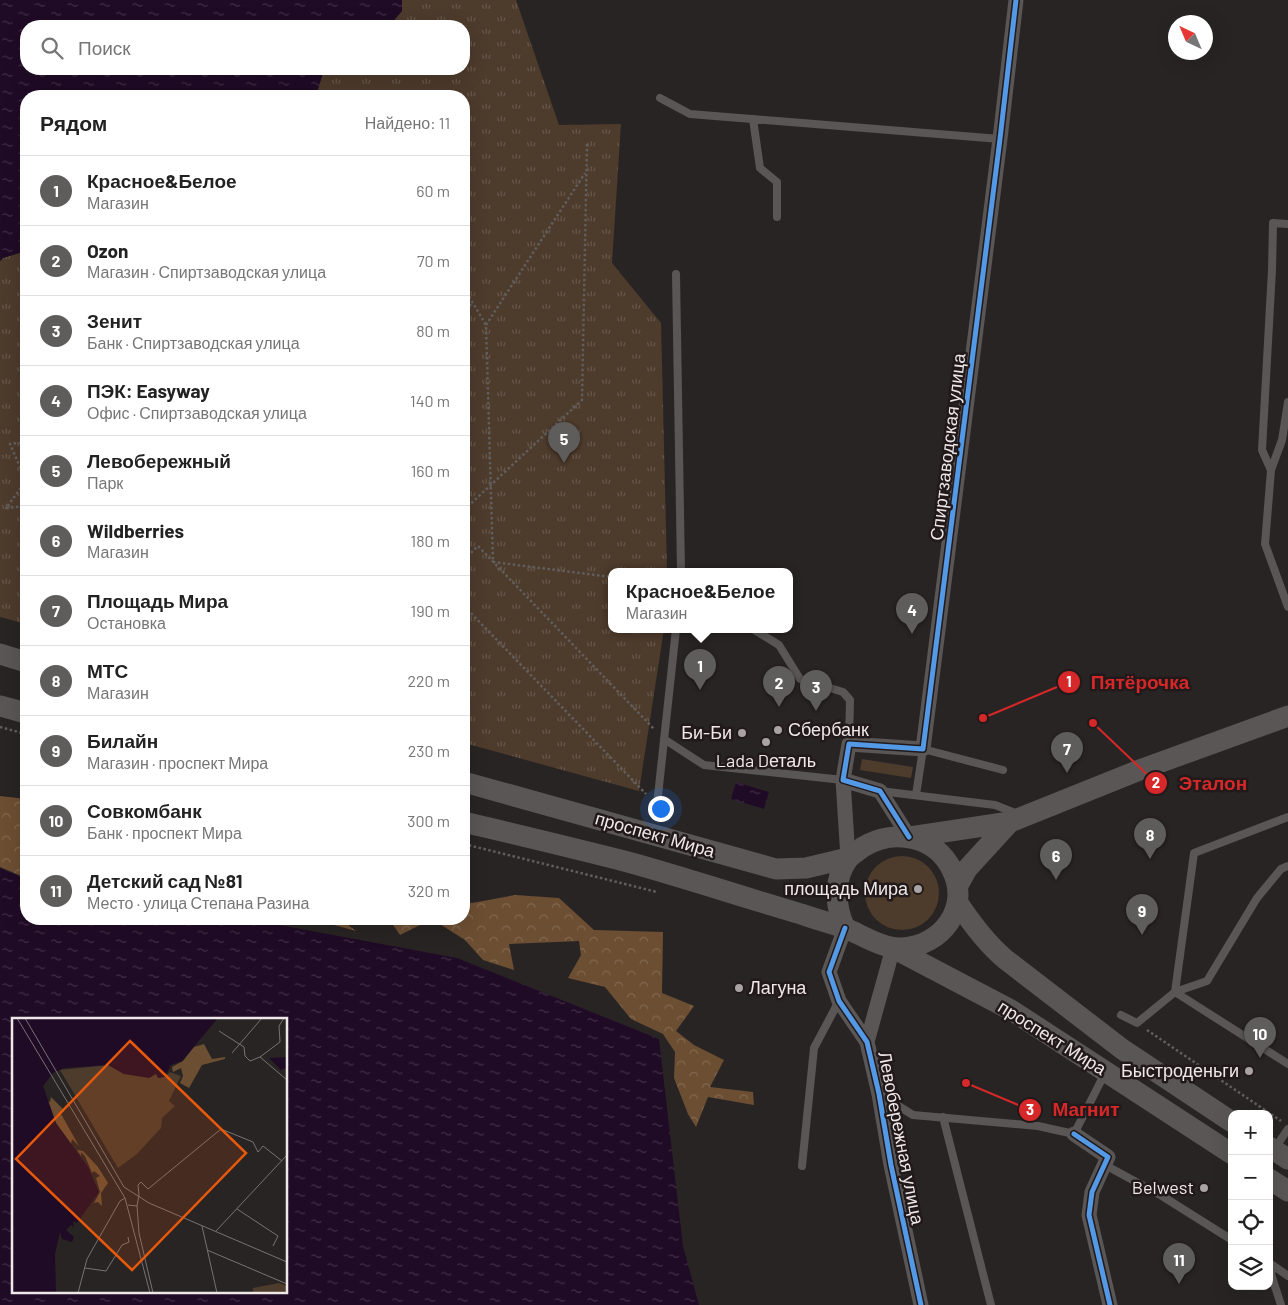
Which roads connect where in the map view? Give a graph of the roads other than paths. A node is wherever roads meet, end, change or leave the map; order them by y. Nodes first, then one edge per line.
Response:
1 (1016, 0) edge
2 (660, 98) dead end
3 (753, 119) junction
4 (1000, 139) junction
5 (776, 217) dead end
6 (1288, 224) edge
7 (676, 274) dead end
8 (1288, 402) edge
9 (1287, 426) edge
10 (1271, 470) junction
11 (681, 568) edge
12 (1288, 607) edge
13 (676, 633) edge
14 (760, 633) edge
15 (0, 654) edge
16 (20, 660) edge
17 (0, 706) edge
18 (20, 711) edge
19 (1288, 716) edge
20 (664, 739) junction
21 (849, 744) junction
22 (923, 750) junction
23 (1003, 770) dead end
24 (844, 780) junction
25 (470, 784) edge
26 (880, 791) junction
27 (916, 795) junction
28 (657, 805) road end
29 (1288, 817) edge
30 (1017, 819) junction
31 (470, 823) edge
32 (909, 837) junction
33 (848, 858) junction
34 (1288, 866) edge
35 (958, 894) junction
36 (844, 928) junction
37 (893, 948) junction
38 (1175, 992) junction
39 (839, 1001) junction
40 (1121, 1015) dead end
41 (867, 1042) junction
42 (1288, 1064) edge
43 (1106, 1072) junction
44 (879, 1094) junction
45 (943, 1117) junction
46 (1228, 1119) edge
47 (1288, 1128) edge
48 (1074, 1134) junction
49 (1228, 1151) edge
50 (1277, 1152) edge
51 (1105, 1164) junction
52 (802, 1166) dead end
53 (1273, 1182) edge
54 (1288, 1191) edge
55 (1228, 1237) edge
56 (1273, 1265) edge
57 (1288, 1276) edge
58 (1273, 1280) edge
59 (921, 1305) edge
60 (991, 1305) edge
61 (1110, 1305) edge
62 (1281, 1305) edge

1 - 4 street, Спиртзаводская улица
2 - 3 lane
3 - 4 lane
3 - 5 lane
4 - 22 street, Спиртзаводская улица
6 - 10 lane
7 - 11 lane
8 - 9 lane
9 - 10 lane
10 - 12 lane
13 - 20 lane
14 - 21 lane
15 - 16 main road
17 - 18 main road
19 - 30 main road
20 - 24 lane
20 - 28 lane
21 - 22 street
21 - 24 street
22 - 23 lane
22 - 27 lane
24 - 26 street
24 - 33 street
25 - 33 main road, проспект Мира
26 - 27 lane
26 - 32 street
27 - 30 lane
29 - 38 lane
30 - 32 main road
30 - 35 main road
31 - 36 main road, проспект Мира
32 - 33 main road
32 - 35 main road
33 - 36 main road
34 - 38 lane
35 - 37 main road
35 - 46 main road, проспект Мира
36 - 37 main road
36 - 39 street, Левобережная улица
37 - 41 street, Левобережная улица
37 - 43 main road, проспект Мира
38 - 40 lane
38 - 42 lane
39 - 41 street, Левобережная улица
39 - 52 lane
41 - 44 street, Левобережная улица
43 - 48 lane
43 - 49 main road, проспект Мира
44 - 45 lane
44 - 59 street, Левобережная улица
45 - 48 lane
45 - 60 lane
47 - 50 lane
48 - 51 street
51 - 55 lane
51 - 61 street
53 - 54 main road
56 - 57 lane
58 - 62 lane

